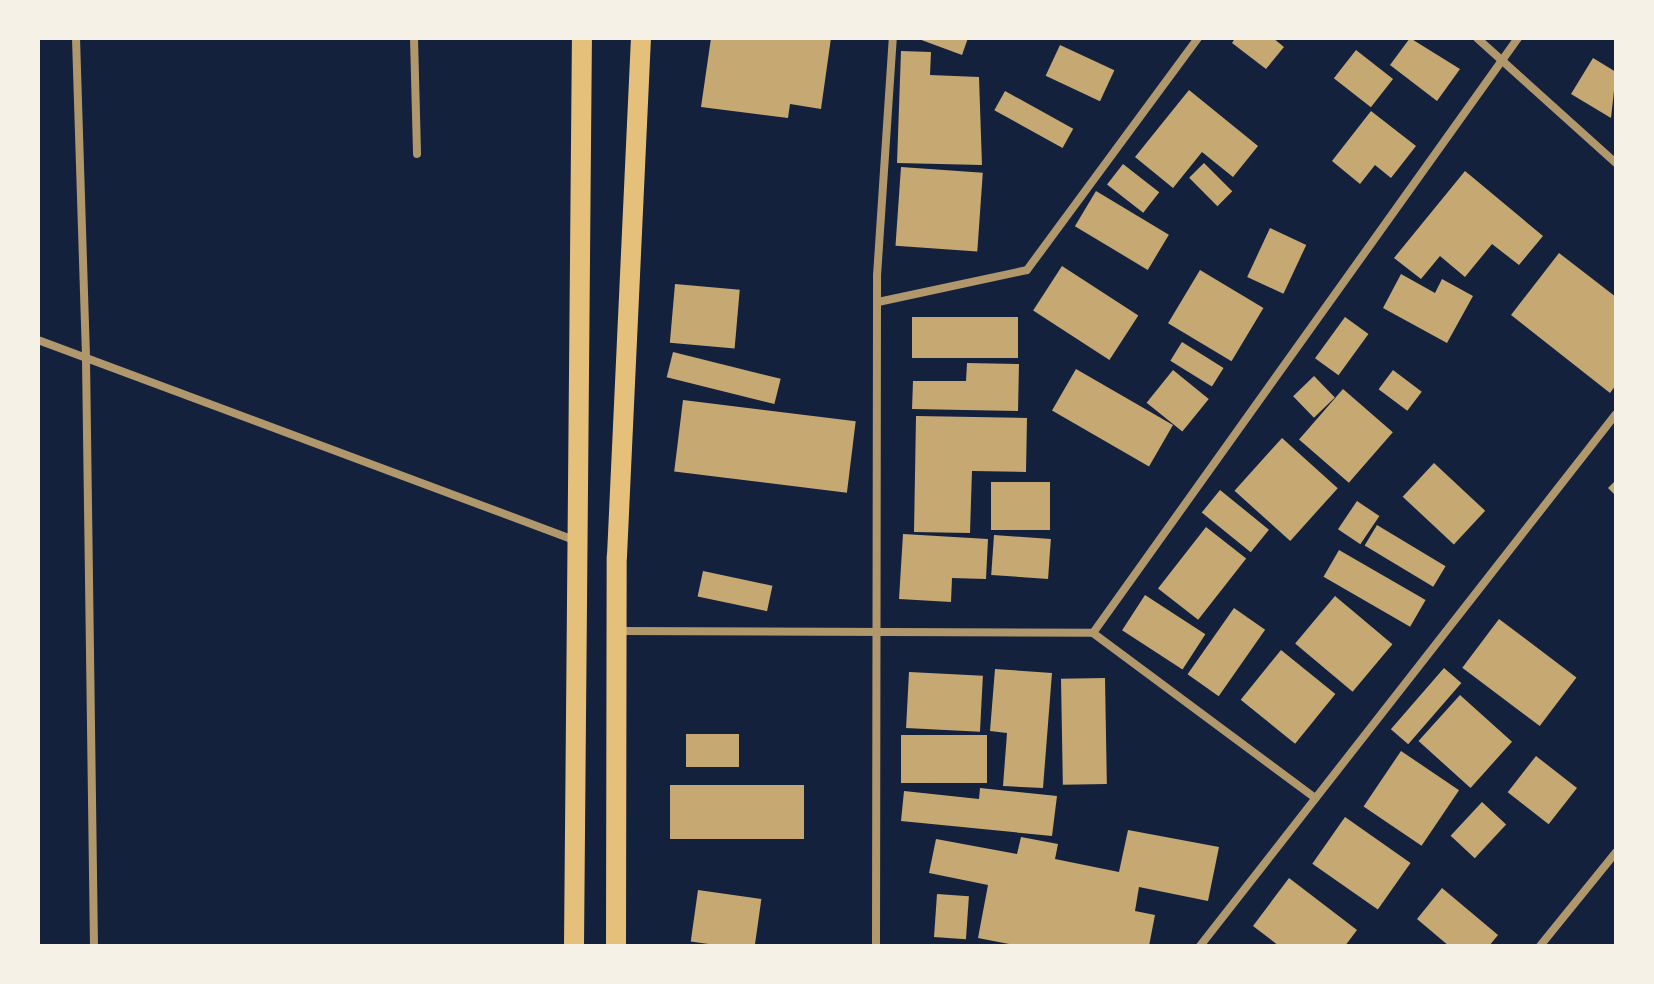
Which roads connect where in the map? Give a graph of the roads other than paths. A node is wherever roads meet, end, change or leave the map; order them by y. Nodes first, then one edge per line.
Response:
1 (76, 38) edge
2 (414, 38) edge
3 (582, 38) edge
4 (641, 38) edge
5 (893, 38) edge
6 (1198, 38) edge
7 (1477, 38) edge
8 (1518, 38) edge
9 (1503, 57) junction
10 (417, 154) dead end
11 (1616, 163) edge
12 (878, 302) junction
13 (38, 340) edge
14 (86, 359) junction
15 (1616, 414) edge
16 (578, 542) junction
17 (875, 630) junction
18 (620, 631) junction
19 (1093, 633) junction
20 (1315, 798) junction
21 (1616, 852) edge
22 (94, 946) edge
23 (574, 946) edge
24 (616, 946) edge
25 (876, 946) edge
26 (1200, 946) edge
27 (1540, 946) edge

1 - 14 street
2 - 10 street
3 - 16 main road
4 - 18 main road
5 - 12 street
6 - 12 street
7 - 9 street
8 - 9 street
9 - 11 street
9 - 19 street
12 - 17 street
13 - 14 street
14 - 16 street
14 - 22 street
15 - 20 street
16 - 23 main road
17 - 18 street
17 - 19 street
17 - 25 street
18 - 24 main road
19 - 20 street
20 - 26 street
21 - 27 street

